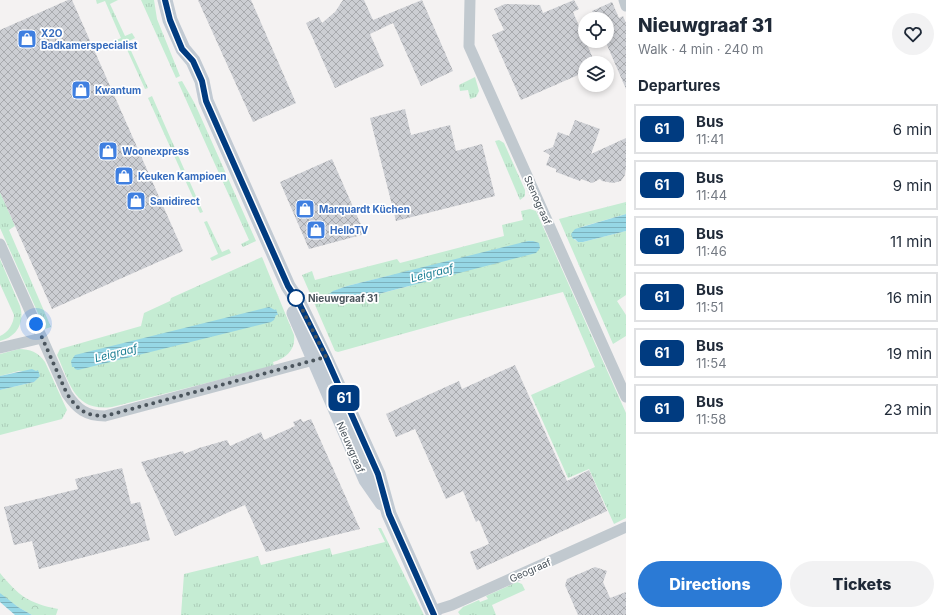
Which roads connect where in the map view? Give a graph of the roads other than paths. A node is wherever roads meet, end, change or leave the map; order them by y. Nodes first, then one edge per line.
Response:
1 (166, 0) edge
2 (470, 0) edge
3 (624, 0) edge
4 (626, 6) edge
5 (0, 244) edge
6 (42, 338) junction
7 (0, 348) edge
8 (319, 359) junction
9 (626, 397) edge
10 (626, 527) edge
11 (434, 613) edge

1 - 8 street, Nieuwgraaf
2 - 9 street, Stenograaf
3 - 4 street
5 - 6 street
6 - 7 street
6 - 8 street
8 - 11 street, Nieuwgraaf
10 - 11 street, Geograaf

